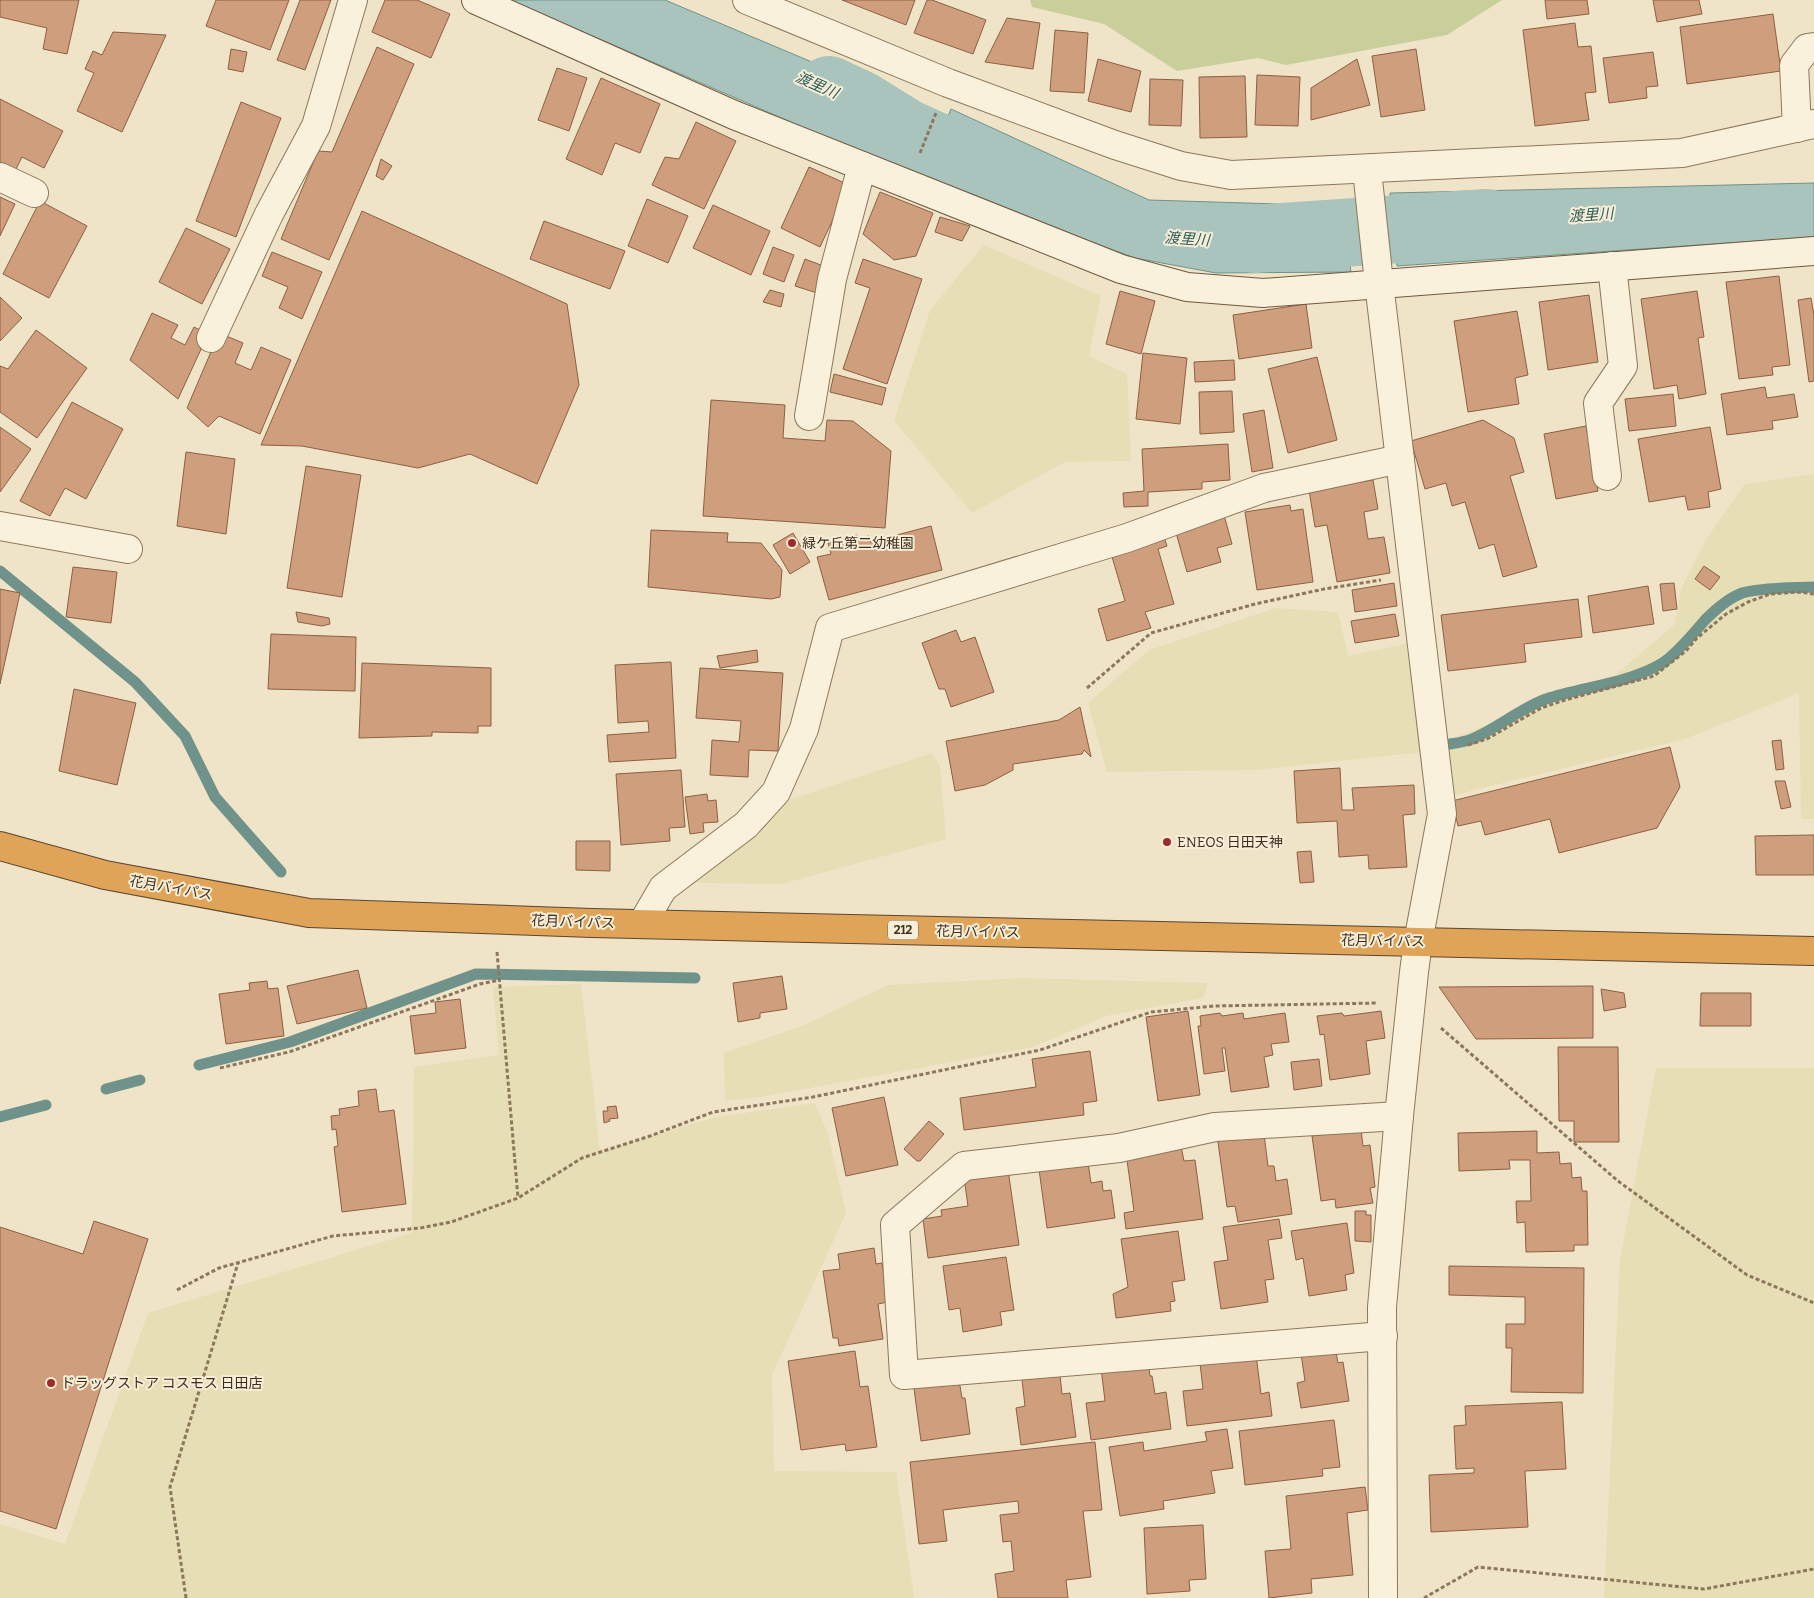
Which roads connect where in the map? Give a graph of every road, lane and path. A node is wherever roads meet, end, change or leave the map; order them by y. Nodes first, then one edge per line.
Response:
1 (353, 0) edge
2 (476, 0) edge
3 (747, 0) edge
4 (1814, 47) edge
5 (936, 112) dead end
6 (1805, 126) edge
7 (919, 156) dead end
8 (862, 166) junction
9 (1367, 170) junction
10 (0, 177) edge
11 (34, 193) dead end
12 (1814, 251) edge
13 (1612, 266) junction
14 (1379, 283) junction
15 (211, 338) dead end
16 (809, 416) dead end
17 (1400, 459) junction
18 (1607, 476) dead end
19 (0, 526) edge
20 (128, 550) dead end
21 (1414, 574) junction
22 (1814, 594) edge
23 (1087, 688) dead end
24 (1435, 749) junction
25 (0, 846) edge
26 (642, 924) junction
27 (1418, 942) junction
28 (1814, 951) edge
29 (497, 952) dead end
30 (500, 980) junction
31 (1411, 1002) junction
32 (220, 1068) dead end
33 (1399, 1116) junction
34 (518, 1198) junction
35 (238, 1263) junction
36 (177, 1290) dead end
37 (1814, 1303) edge
38 (1382, 1336) junction
39 (1814, 1569) edge
40 (186, 1598) edge
41 (1383, 1598) edge
42 (1424, 1598) edge

1 - 15 street
2 - 8 street
3 - 9 street
4 - 6 street
5 - 7 path
6 - 9 street
8 - 14 street
8 - 16 street
9 - 14 street
10 - 11 street
12 - 13 street
13 - 14 street
13 - 18 street
14 - 17 street
17 - 21 street
17 - 26 street
19 - 20 street
21 - 23 path
21 - 24 street
22 - 24 path
24 - 27 street
25 - 26 highway, 花月バイパス / 212
26 - 27 highway, 花月バイパス / 212
27 - 28 highway, 花月バイパス / 212
27 - 31 street
29 - 30 path
30 - 32 path
30 - 34 path
31 - 33 street
31 - 34 path
31 - 37 path
33 - 38 street
33 - 38 street
34 - 35 path
35 - 36 path
35 - 40 path
38 - 41 street
39 - 42 path

